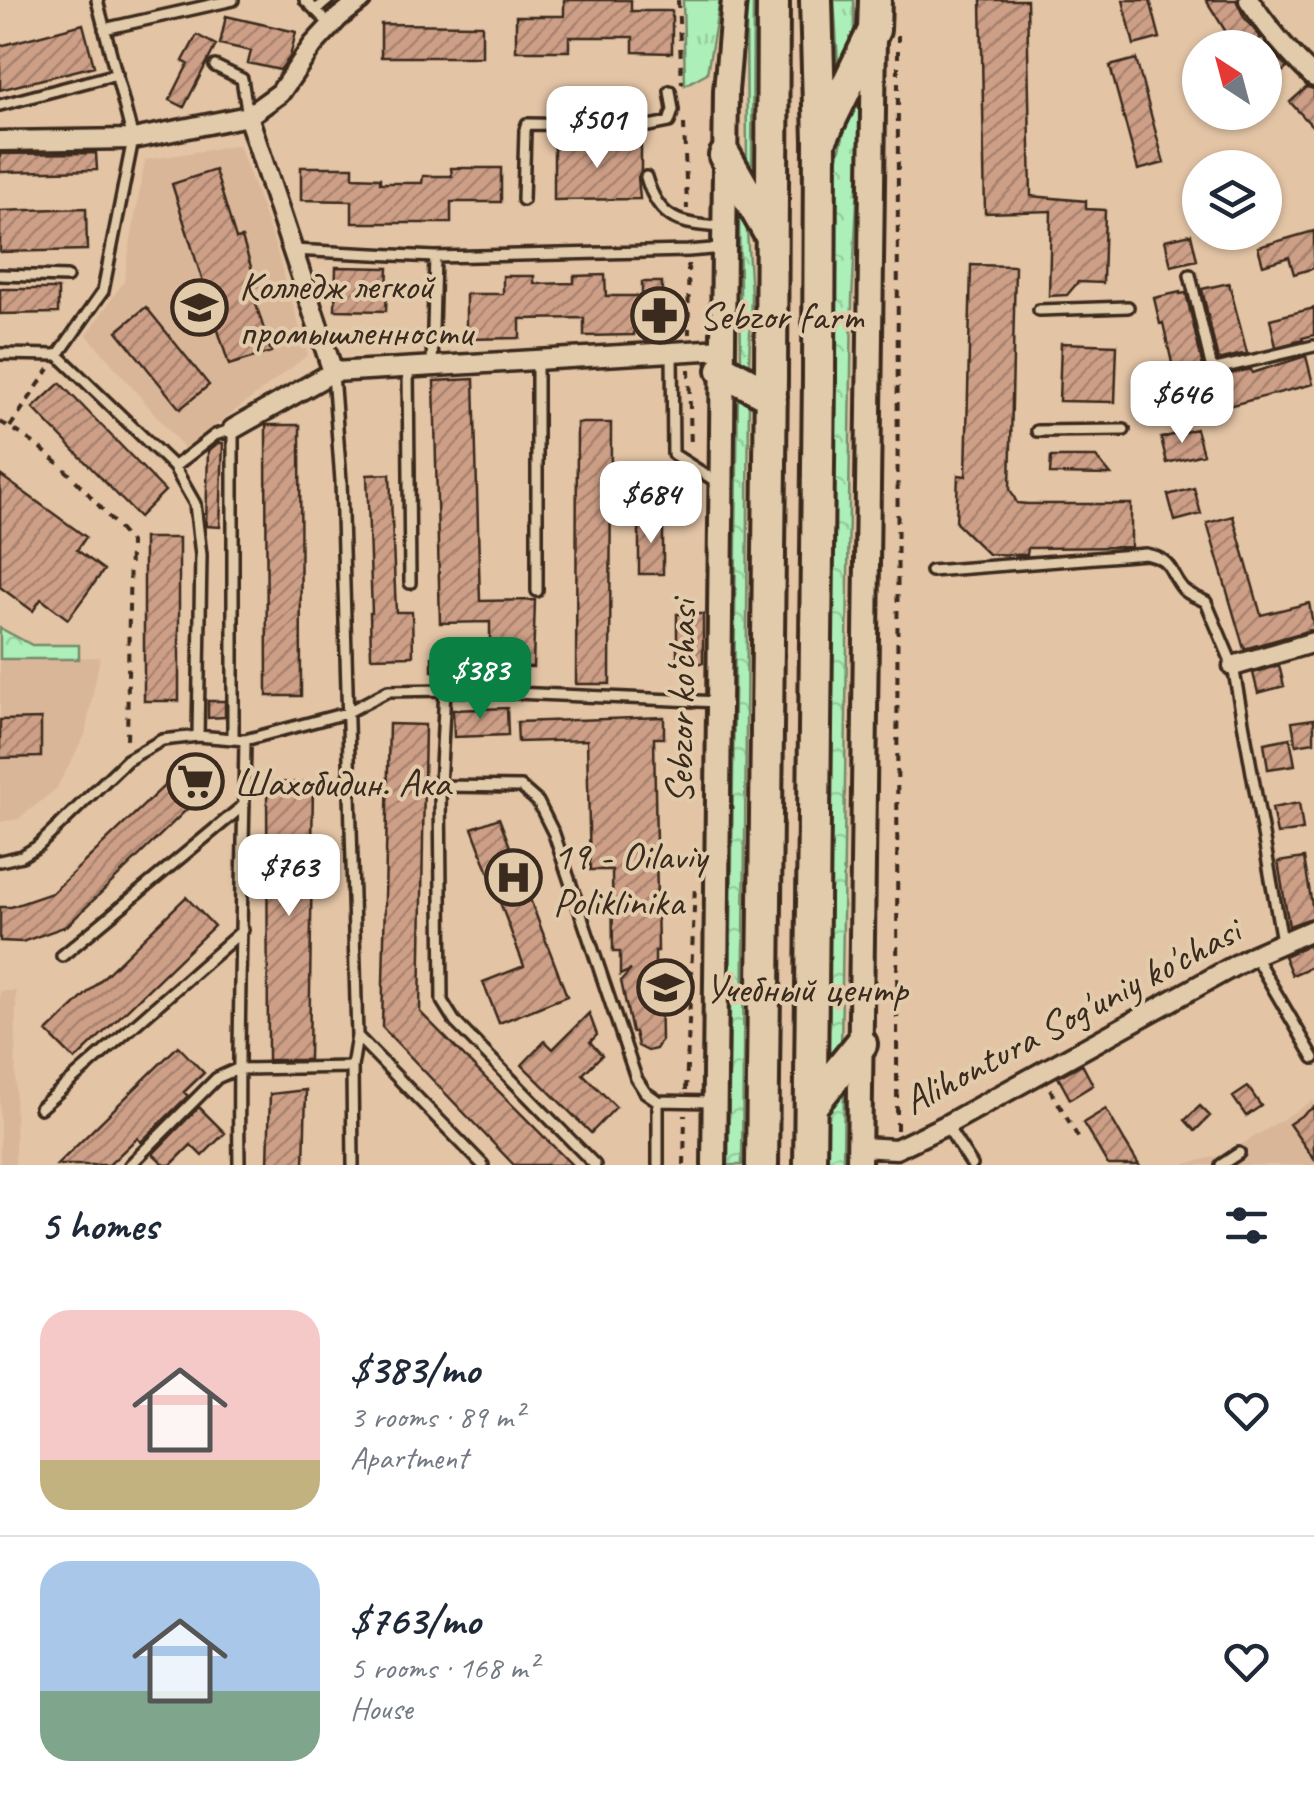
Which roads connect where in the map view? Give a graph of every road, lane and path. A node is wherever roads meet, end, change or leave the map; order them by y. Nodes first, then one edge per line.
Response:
1 (97, 0) edge
2 (233, 0) edge
3 (305, 0) edge
4 (328, 0) edge
5 (361, 0) edge
6 (678, 0) edge
7 (734, 0) edge
8 (772, 0) edge
9 (816, 0) edge
10 (1249, 0) edge
11 (316, 10) junction
12 (882, 17) edge
13 (331, 26) junction
14 (104, 29) junction
15 (215, 66) dead end
16 (116, 74) junction
17 (1314, 77) edge
18 (670, 91) dead end
19 (682, 91) dead end
20 (0, 104) edge
21 (683, 110) dead end
22 (248, 116) junction
23 (133, 139) junction
24 (0, 141) edge
25 (820, 141) junction
26 (725, 156) junction
27 (646, 177) dead end
28 (523, 200) dead end
29 (688, 225) junction
30 (772, 237) junction
31 (724, 238) junction
32 (292, 250) junction
33 (688, 251) junction
34 (435, 257) junction
35 (0, 275) edge
36 (1190, 275) dead end
37 (67, 277) dead end
38 (1128, 307) dead end
39 (1039, 310) dead end
40 (1314, 346) edge
41 (681, 351) junction
42 (0, 354) edge
43 (58, 355) junction
44 (538, 360) junction
45 (723, 360) junction
46 (432, 366) junction
47 (408, 368) junction
48 (333, 372) junction
49 (819, 378) junction
50 (771, 386) junction
51 (0, 422) edge
52 (10, 427) junction
53 (233, 429) junction
54 (1124, 430) dead end
55 (1037, 431) dead end
56 (174, 467) junction
57 (714, 480) junction
58 (931, 570) dead end
59 (410, 583) dead end
60 (537, 591) dead end
61 (1314, 642) edge
62 (1233, 666) junction
63 (445, 690) junction
64 (720, 702) junction
65 (346, 712) junction
66 (198, 736) junction
67 (239, 739) junction
68 (127, 760) junction
69 (440, 786) junction
70 (244, 805) junction
71 (0, 862) edge
72 (696, 873) dead end
73 (1314, 929) edge
74 (243, 930) junction
75 (1282, 941) junction
76 (1254, 955) junction
77 (62, 956) dead end
78 (357, 1036) junction
79 (861, 1044) junction
80 (1314, 1058) edge
81 (352, 1067) junction
82 (238, 1069) junction
83 (1040, 1072) junction
84 (658, 1101) junction
85 (686, 1102) junction
86 (716, 1102) junction
87 (811, 1106) junction
88 (40, 1108) dead end
89 (946, 1125) junction
90 (1082, 1144) dead end
91 (896, 1149) junction
92 (1239, 1153) dead end
93 (860, 1156) edge
94 (130, 1165) edge
95 (239, 1165) edge
96 (352, 1165) edge
97 (483, 1165) edge
98 (596, 1165) edge
99 (658, 1165) edge
100 (684, 1165) edge
101 (714, 1165) edge
102 (762, 1165) edge
103 (810, 1165) edge
104 (972, 1165) edge
105 (1221, 1165) edge

1 - 14 lane
2 - 14 lane
3 - 11 lane
4 - 11 lane
5 - 13 street
6 - 19 path
7 - 26 street, Sebzor ko‘chasi
8 - 30 main road
9 - 25 main road
10 - 17 street
11 - 13 lane
12 - 25 main road
12 - 79 street
12 - 91 path
13 - 22 street
14 - 16 lane
15 - 22 lane
16 - 20 lane
16 - 23 lane
18 - 28 lane
21 - 29 path
22 - 23 street
22 - 32 street
23 - 24 street
23 - 43 lane
25 - 49 main road
26 - 30 main road
26 - 31 street, Sebzor ko‘chasi
27 - 29 lane
29 - 31 lane
30 - 50 main road
31 - 33 lane
31 - 45 street, Sebzor ko‘chasi
32 - 34 lane
32 - 48 street
33 - 34 lane
33 - 41 path
34 - 46 lane
35 - 37 lane
36 - 40 lane
38 - 39 lane
41 - 44 street
41 - 45 street
41 - 57 path
41 - 57 lane
42 - 43 lane
43 - 52 path
43 - 56 lane
44 - 46 street
44 - 60 lane
45 - 50 main road
45 - 57 street, Sebzor ko‘chasi
46 - 47 street
47 - 48 street
47 - 59 lane
48 - 53 street
48 - 65 lane
49 - 50 main road
49 - 87 main road
50 - 102 main road
51 - 52 path
52 - 68 path
53 - 56 lane
53 - 67 lane
54 - 55 lane
56 - 66 lane
57 - 64 street, Sebzor ko‘chasi
58 - 62 lane
61 - 62 street
62 - 75 lane
63 - 64 lane
63 - 65 lane
63 - 69 lane
64 - 86 street, Sebzor ko‘chasi
65 - 67 lane
65 - 78 lane
66 - 67 lane
66 - 68 lane
67 - 70 lane
68 - 71 lane
69 - 84 lane
69 - 98 lane
70 - 74 lane
70 - 77 lane
72 - 85 path
73 - 75 street, Alihontura Sog'uniy ko'chasi
74 - 82 lane
74 - 88 lane
75 - 76 street, Alihontura Sog'uniy ko'chasi
76 - 80 lane
76 - 83 street, Alihontura Sog'uniy ko'chasi
78 - 81 lane
78 - 97 lane
79 - 87 main road
79 - 93 street
81 - 82 lane
81 - 96 lane
82 - 94 lane
82 - 95 lane
83 - 89 street, Alihontura Sog'uniy ko'chasi
83 - 90 path
84 - 85 lane
84 - 99 lane
85 - 86 lane
85 - 100 path
86 - 101 street, Sebzor ko‘chasi
87 - 103 main road
89 - 91 street, Alihontura Sog'uniy ko'chasi
89 - 104 lane
91 - 93 street, Alihontura Sog'uniy ko'chasi
92 - 105 lane

